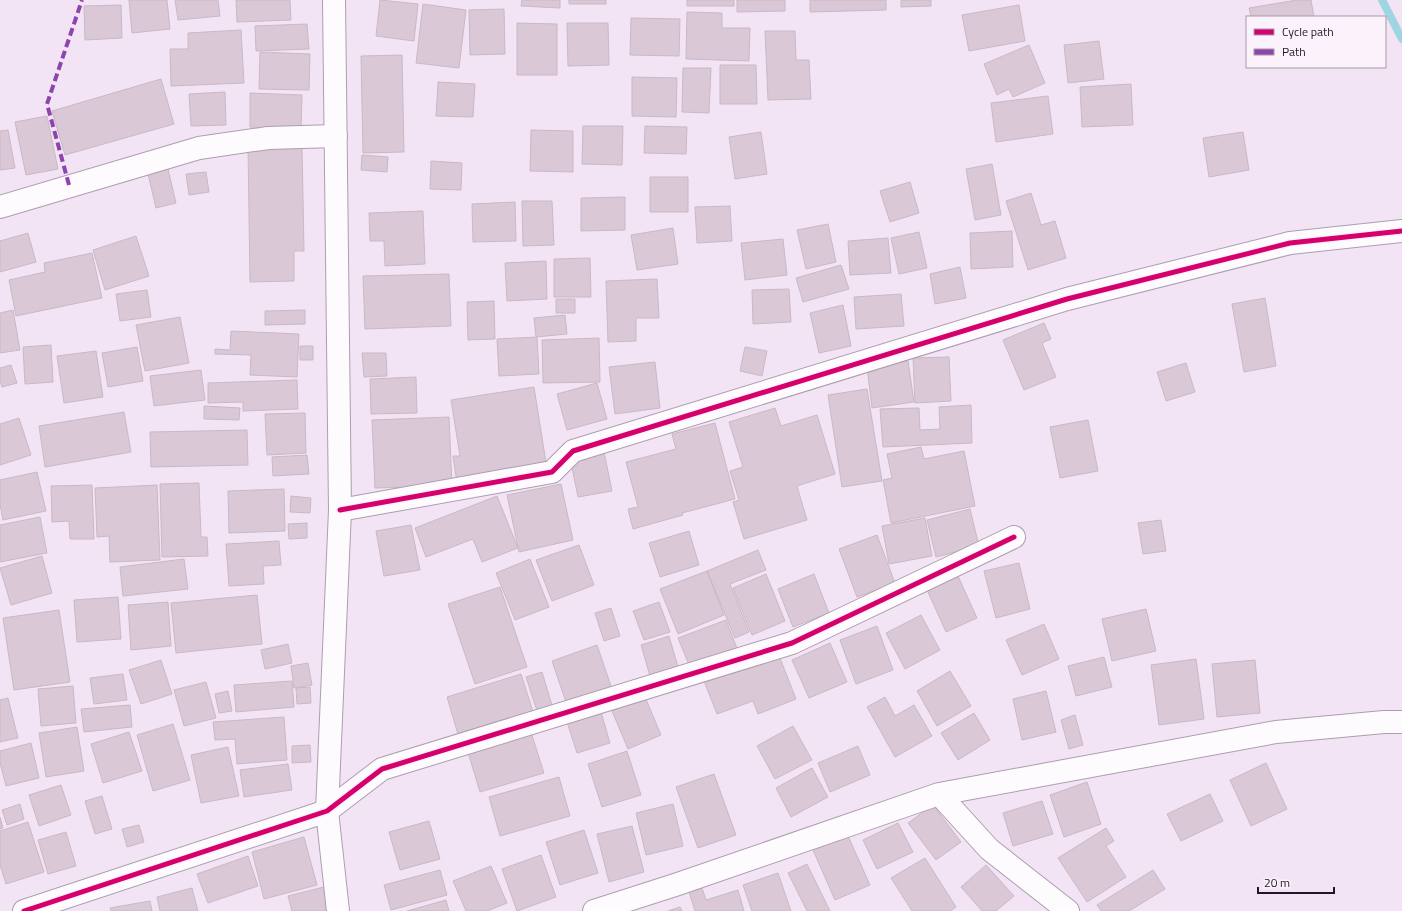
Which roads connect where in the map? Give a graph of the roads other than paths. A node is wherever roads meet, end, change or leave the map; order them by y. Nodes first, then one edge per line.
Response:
1 (334, 0) edge
2 (336, 136) junction
3 (0, 207) edge
4 (1402, 231) edge
5 (340, 510) junction
6 (1014, 537) dead end
7 (1402, 722) edge
8 (939, 794) junction
9 (327, 811) junction
10 (24, 911) edge
11 (338, 911) edge
12 (594, 911) edge
13 (1068, 911) edge

1 - 2 street
2 - 3 street
2 - 5 street
4 - 5 street
5 - 9 street
6 - 9 street
7 - 8 street
8 - 12 street
8 - 13 street
9 - 10 street
9 - 11 street

